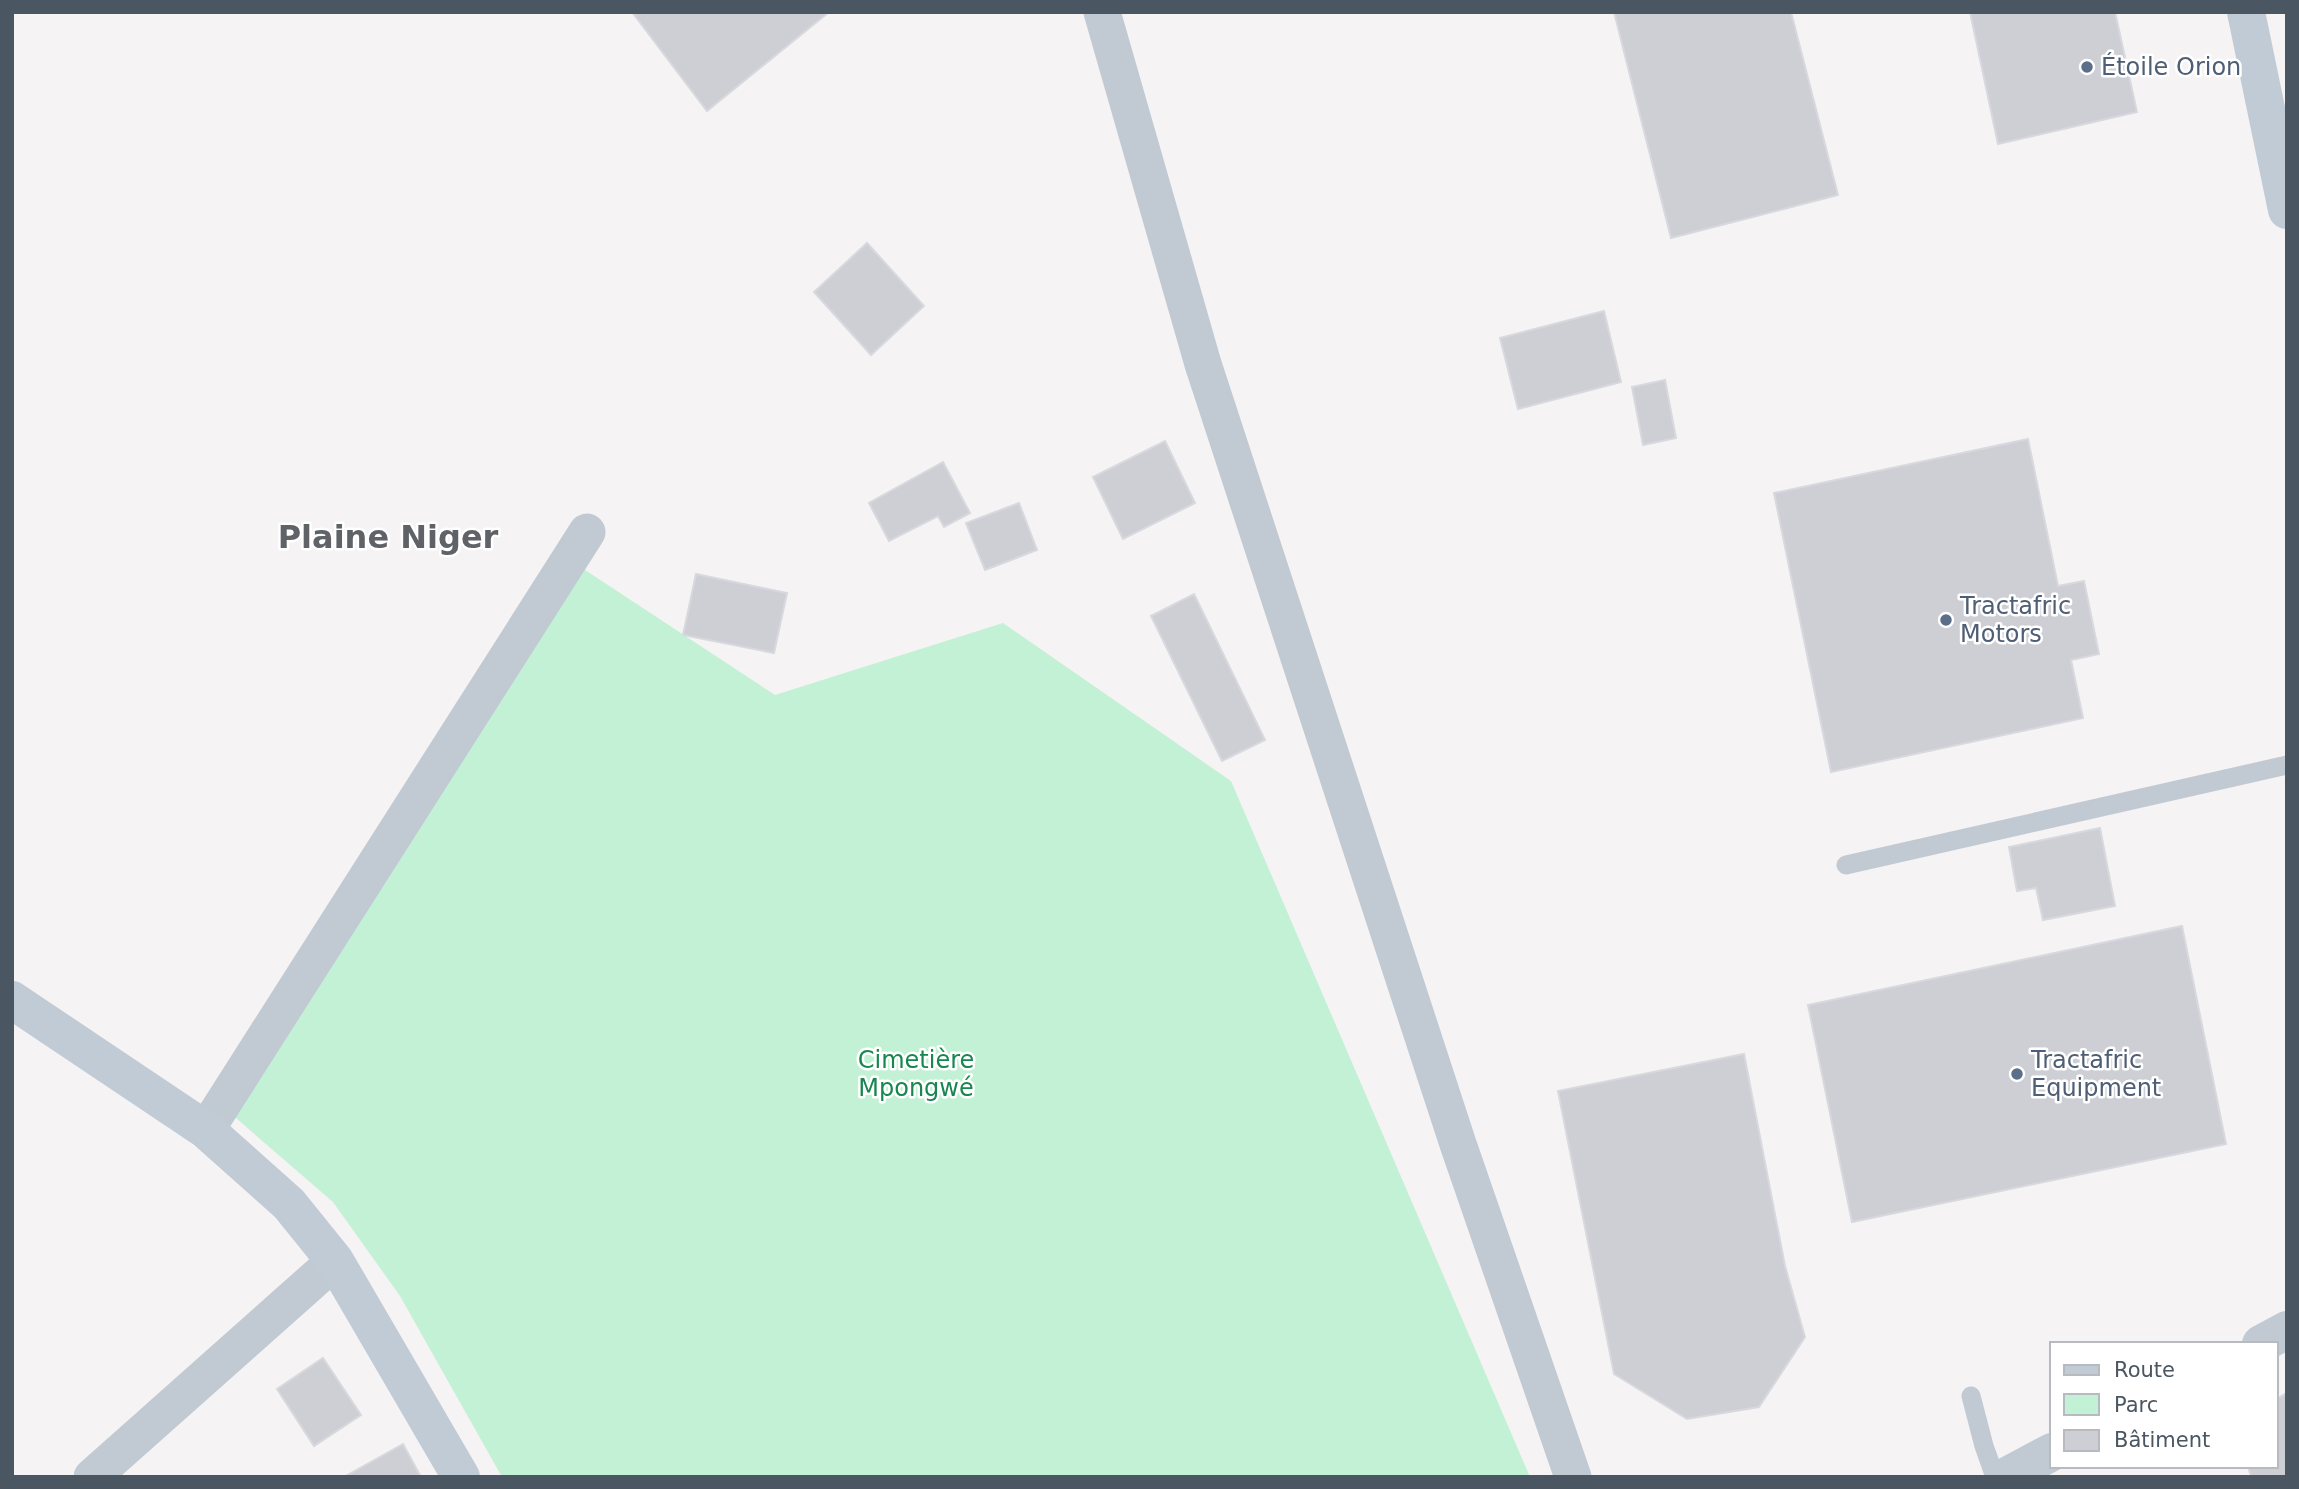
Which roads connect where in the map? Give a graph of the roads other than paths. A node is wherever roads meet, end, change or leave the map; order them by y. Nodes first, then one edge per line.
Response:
1 (1102, 12) edge
2 (2246, 12) edge
3 (2287, 211) edge
4 (587, 532) dead end
5 (2287, 765) edge
6 (1846, 865) dead end
7 (12, 1000) edge
8 (206, 1130) junction
9 (335, 1261) junction
10 (2287, 1330) edge
11 (2265, 1342) edge
12 (1971, 1396) dead end
13 (2050, 1453) edge
14 (92, 1477) edge
15 (461, 1477) edge
16 (1573, 1477) edge
17 (1995, 1477) edge
18 (2005, 1477) edge

1 - 16 street
2 - 3 main road
4 - 8 street
5 - 6 lane
7 - 8 main road
8 - 9 main road
9 - 14 street
9 - 15 main road
10 - 11 street
12 - 17 lane
13 - 18 street

